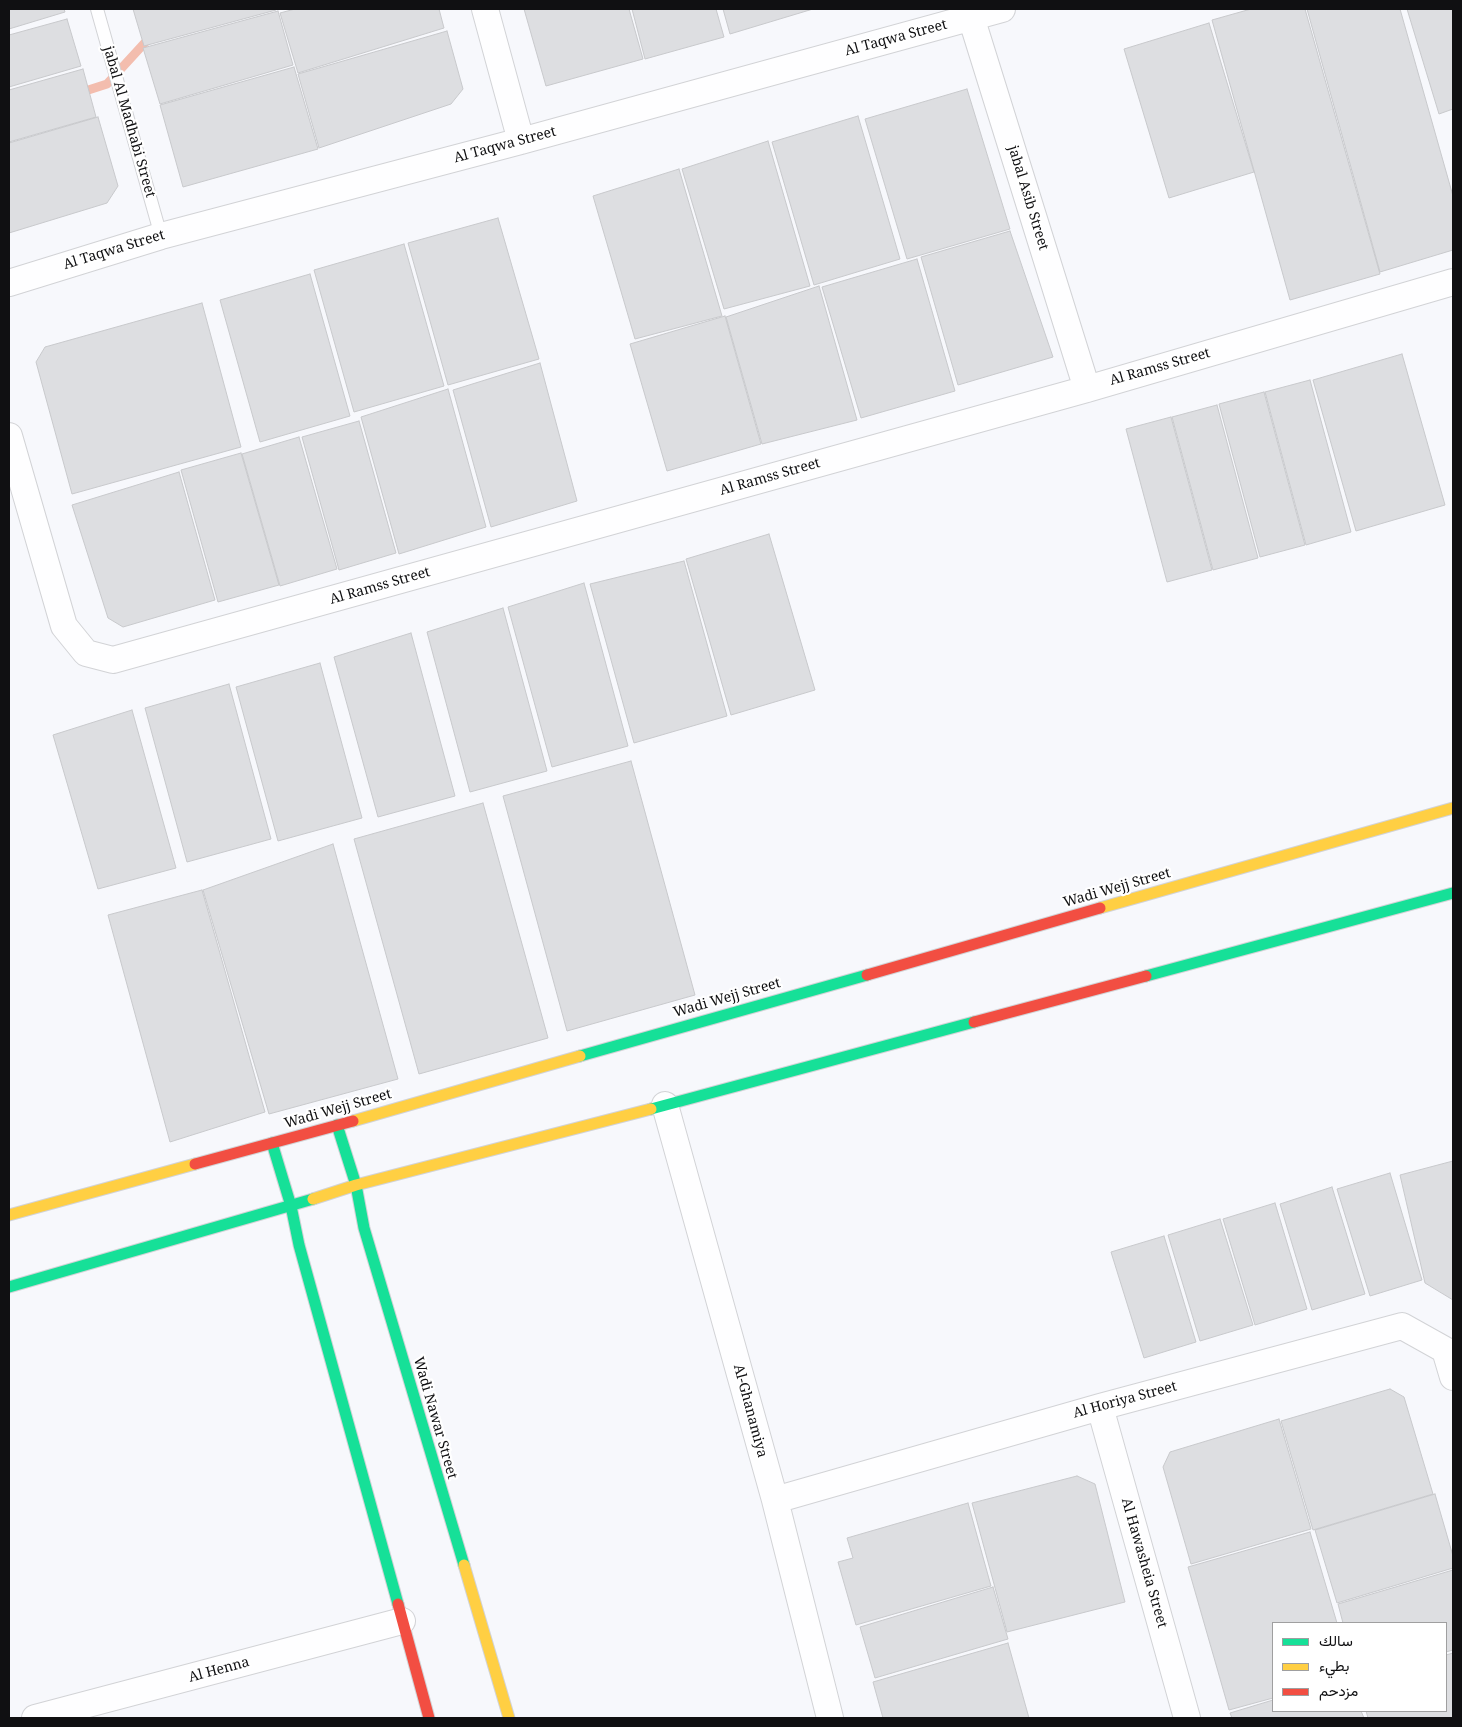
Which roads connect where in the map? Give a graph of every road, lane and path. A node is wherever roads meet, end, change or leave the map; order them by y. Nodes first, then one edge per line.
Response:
1 (97, 9) edge
2 (484, 9) edge
3 (1002, 9) edge
4 (969, 13) edge
5 (521, 141) junction
6 (162, 236) junction
7 (1453, 282) edge
8 (9, 283) edge
9 (1086, 389) junction
10 (9, 436) edge
11 (1453, 808) edge
12 (1453, 893) edge
13 (666, 1105) junction
14 (337, 1125) junction
15 (272, 1143) junction
16 (356, 1185) junction
17 (291, 1206) junction
18 (9, 1215) edge
19 (9, 1287) edge
20 (1453, 1377) edge
21 (1100, 1407) junction
22 (775, 1500) junction
23 (402, 1621) junction
24 (35, 1718) edge
25 (429, 1718) edge
26 (509, 1718) edge
27 (830, 1718) edge
28 (1187, 1718) edge

1 - 6 lane, jabal Al Madhabi Street
2 - 5 street
3 - 4 street, Al Taqwa Street
4 - 5 street, Al Taqwa Street
4 - 9 street, jabal Asib Street
5 - 6 street, Al Taqwa Street
6 - 8 street, Al Taqwa Street
7 - 9 street, Al Ramss Street
9 - 10 street, Al Ramss Street
11 - 14 street, Wadi Wejj Street
12 - 13 street
13 - 16 street
13 - 22 street, Al-Ghanamiya
14 - 15 street, Wadi Wejj Street
14 - 16 street, Wadi Nawar Street
15 - 17 street
15 - 18 street, Wadi Wejj Street
16 - 17 street
16 - 26 street, Wadi Nawar Street
17 - 19 street
17 - 23 street
20 - 21 street, Al Horiya Street
21 - 22 street, Al Horiya Street
21 - 28 street, Al Hawasheia Street
22 - 27 street, Al-Ghanamiya
23 - 24 street, Al Henna
23 - 25 street

